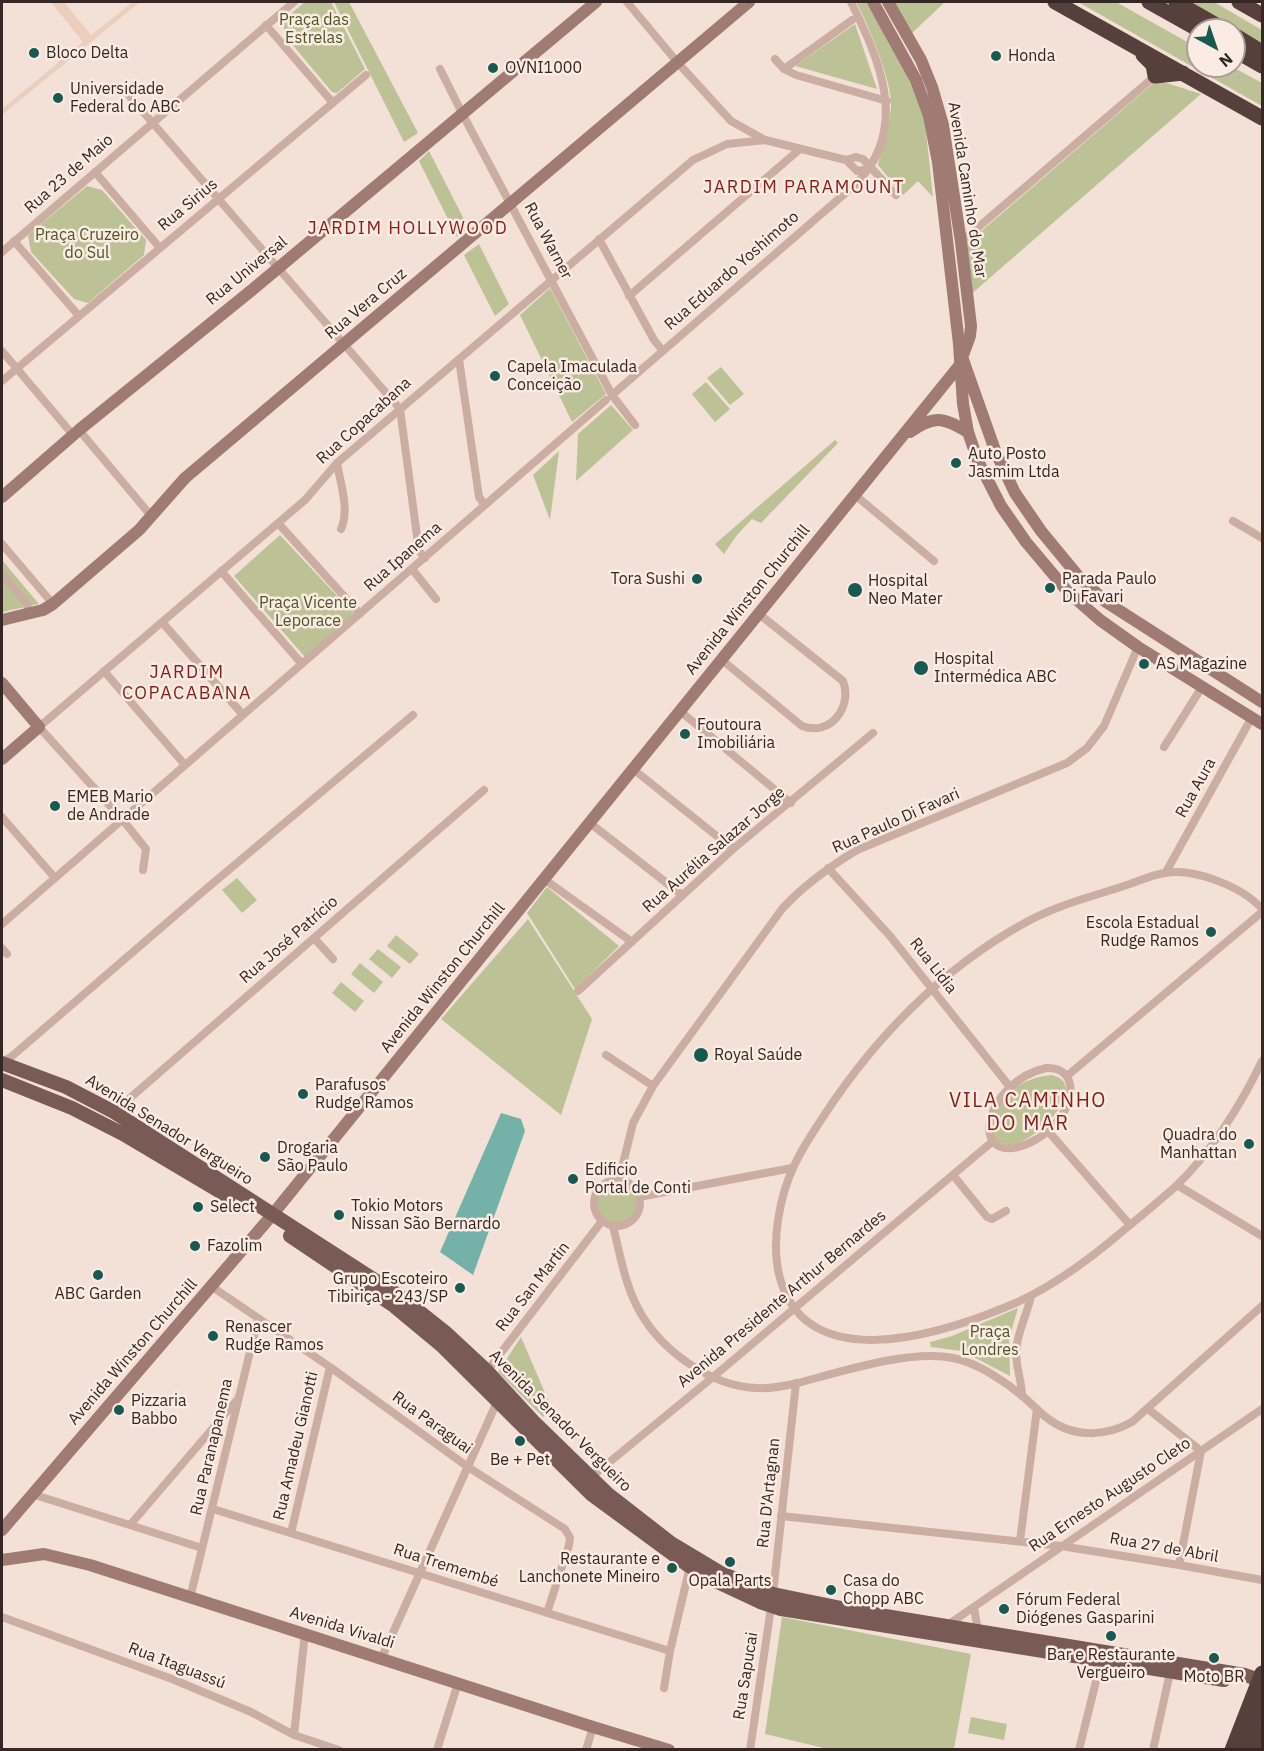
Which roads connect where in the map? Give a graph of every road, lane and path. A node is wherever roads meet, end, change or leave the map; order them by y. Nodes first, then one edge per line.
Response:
1 (294, 2) edge
2 (596, 2) edge
3 (627, 2) edge
4 (749, 2) edge
5 (851, 2) edge
6 (873, 2) edge
7 (888, 2) edge
8 (1055, 2) edge
9 (1149, 2) edge
10 (1176, 2) edge
11 (1239, 2) edge
12 (1263, 15) edge
13 (1204, 18) edge
14 (852, 20) dead end
15 (1186, 23) edge
16 (266, 25) junction
17 (1246, 42) edge
18 (1132, 45) junction
19 (1263, 52) edge
20 (1246, 57) edge
21 (775, 59) dead end
22 (678, 63) junction
23 (1263, 66) edge
24 (440, 69) dead end
25 (784, 69) junction
26 (1183, 73) junction
27 (366, 75) dead end
28 (1155, 76) junction
29 (126, 92) dead end
30 (887, 101) junction
31 (333, 103) junction
32 (463, 115) junction
33 (1263, 118) edge
34 (731, 121) junction
35 (152, 123) junction
36 (765, 140) junction
37 (741, 141) junction
38 (800, 149) junction
39 (870, 169) junction
40 (94, 172) junction
41 (896, 195) dead end
42 (218, 199) junction
43 (511, 204) junction
44 (599, 239) junction
45 (14, 241) junction
46 (961, 242) junction
47 (159, 248) junction
48 (2, 252) edge
49 (278, 268) junction
50 (552, 280) junction
51 (629, 296) junction
52 (79, 316) junction
53 (345, 344) junction
54 (2, 351) edge
55 (663, 351) junction
56 (961, 358) junction
57 (459, 359) junction
58 (16, 368) junction
59 (2, 381) edge
60 (936, 394) junction
61 (609, 398) junction
62 (400, 409) junction
63 (945, 420) junction
64 (635, 424) dead end
65 (968, 432) junction
66 (76, 433) junction
67 (900, 440) junction
68 (337, 462) junction
69 (855, 495) junction
70 (2, 497) edge
71 (485, 505) junction
72 (152, 517) junction
73 (1233, 521) dead end
74 (278, 523) junction
75 (341, 529) dead end
76 (1263, 538) edge
77 (2, 544) edge
78 (424, 558) junction
79 (934, 561) dead end
80 (412, 569) junction
81 (221, 571) junction
82 (2, 574) edge
83 (436, 599) dead end
84 (53, 604) junction
85 (29, 614) junction
86 (360, 614) junction
87 (759, 614) junction
88 (2, 620) edge
89 (162, 622) junction
90 (1164, 639) junction
91 (1138, 647) junction
92 (722, 660) junction
93 (302, 664) junction
94 (104, 671) junction
95 (2, 683) edge
96 (1202, 687) junction
97 (1263, 702) edge
98 (680, 711) junction
99 (243, 715) junction
100 (413, 715) dead end
101 (1257, 721) edge
102 (39, 727) junction
103 (873, 733) dead end
104 (1164, 747) dead end
105 (2, 759) edge
106 (185, 765) junction
107 (633, 769) junction
108 (484, 790) dead end
109 (791, 802) junction
110 (2, 817) edge
111 (122, 819) junction
112 (590, 823) junction
113 (733, 849) junction
114 (828, 868) junction
115 (142, 870) dead end
116 (1166, 873) junction
117 (55, 878) junction
118 (544, 879) junction
119 (682, 895) junction
120 (1263, 910) edge
121 (2, 924) edge
122 (314, 938) junction
123 (632, 942) junction
124 (333, 959) dead end
125 (932, 990) junction
126 (578, 991) dead end
127 (606, 1055) dead end
128 (1263, 1061) edge
129 (2, 1062) edge
130 (1067, 1076) junction
131 (2, 1080) edge
132 (653, 1086) junction
133 (1010, 1087) junction
134 (114, 1112) junction
135 (1048, 1131) junction
136 (993, 1141) junction
137 (792, 1168) junction
138 (953, 1175) junction
139 (619, 1180) junction
140 (1177, 1185) junction
141 (639, 1197) junction
142 (1006, 1211) dead end
143 (271, 1217) junction
144 (602, 1221) junction
145 (1130, 1225) junction
146 (613, 1226) junction
147 (1263, 1236) edge
148 (211, 1286) junction
149 (1031, 1296) junction
150 (1263, 1306) edge
151 (795, 1308) junction
152 (258, 1318) junction
153 (330, 1367) junction
154 (487, 1371) junction
155 (472, 1376) junction
156 (714, 1377) junction
157 (796, 1383) junction
158 (1022, 1396) junction
159 (239, 1399) junction
160 (497, 1402) junction
161 (522, 1409) junction
162 (1037, 1409) junction
163 (1148, 1409) junction
164 (1263, 1409) edge
165 (1201, 1450) junction
166 (468, 1467) junction
167 (584, 1479) junction
168 (32, 1494) junction
169 (213, 1509) junction
170 (781, 1515) junction
171 (130, 1526) junction
172 (2, 1530) edge
173 (291, 1533) junction
174 (1020, 1541) junction
175 (1060, 1546) junction
176 (202, 1548) junction
177 (2, 1560) edge
178 (691, 1561) junction
179 (1179, 1565) junction
180 (420, 1574) junction
181 (1263, 1580) edge
182 (190, 1598) junction
183 (772, 1601) junction
184 (974, 1608) junction
185 (547, 1613) junction
186 (2, 1617) edge
187 (946, 1626) junction
188 (978, 1631) junction
189 (305, 1633) junction
190 (670, 1651) junction
191 (382, 1657) junction
192 (1101, 1661) junction
193 (1171, 1667) junction
194 (1261, 1678) edge
195 (458, 1683) junction
196 (664, 1688) dead end
197 (1263, 1701) edge
198 (593, 1727) junction
199 (294, 1735) junction
200 (1263, 1735) edge
201 (339, 1749) edge
202 (437, 1749) edge
203 (586, 1749) edge
204 (669, 1749) edge
205 (750, 1749) edge
206 (1079, 1749) edge
207 (1153, 1749) edge
208 (1232, 1749) edge
209 (1245, 1749) edge
210 (1257, 1749) edge

1 - 16 street, Rua 23 de Maio
2 - 32 main road, Rua Universal
3 - 22 street
4 - 22 main road, Rua Vera Cruz
5 - 30 street
6 - 56 main road, Avenida Caminho do Mar
7 - 46 main road, Avenida Caminho do Mar
8 - 18 highway
9 - 15 highway
10 - 13 highway
11 - 12 highway
14 - 25 street
16 - 31 street
16 - 35 street, Rua 23 de Maio
17 - 19 highway
18 - 26 highway
18 - 28 highway
20 - 23 highway
21 - 25 street
22 - 34 street
22 - 43 main road, Rua Vera Cruz
24 - 32 street, Rua Warner
25 - 30 street
26 - 28 highway
26 - 33 highway
27 - 31 street, Rua Sirius
28 - 46 street
29 - 35 street
30 - 39 street
31 - 42 street, Rua Sirius
32 - 43 street, Rua Warner
32 - 49 main road, Rua Universal
34 - 36 street
34 - 37 street
35 - 40 street, Rua 23 de Maio
35 - 42 street
36 - 37 street, Rua Copacabana
36 - 38 street
37 - 44 street, Rua Copacabana
38 - 39 street
38 - 51 street
39 - 41 street
39 - 55 street, Rua Eduardo Yoshimoto
40 - 45 street, Rua 23 de Maio
40 - 47 street
42 - 47 street, Rua Sirius
42 - 49 street
43 - 50 street, Rua Warner
43 - 53 main road, Rua Vera Cruz
44 - 50 street, Rua Copacabana
44 - 51 street
45 - 48 street, Rua 23 de Maio
45 - 52 street
46 - 56 main road, Avenida Caminho do Mar
47 - 52 street, Rua Sirius
49 - 53 street
49 - 66 main road, Rua Universal
50 - 57 street, Rua Copacabana
50 - 61 street, Rua Warner
51 - 55 street
52 - 58 street, Rua Sirius
53 - 62 street
53 - 72 main road, Rua Vera Cruz
54 - 58 street
55 - 61 street, Rua Eduardo Yoshimoto
56 - 60 main road, Avenida Winston Churchill
56 - 65 main road, Avenida Caminho do Mar
56 - 90 main road, Avenida Caminho do Mar
57 - 62 street, Rua Copacabana
57 - 71 street
58 - 59 street, Rua Sirius
58 - 66 street
60 - 63 main road
60 - 67 main road, Avenida Winston Churchill
61 - 64 street, Rua Warner
61 - 71 street, Rua Ipanema
62 - 68 street, Rua Copacabana
62 - 78 street
63 - 65 main road
63 - 67 main road, Avenida Winston Churchill
65 - 91 main road, Avenida Caminho do Mar
66 - 70 main road, Rua Universal
66 - 72 street
67 - 69 main road, Avenida Winston Churchill
68 - 74 street, Rua Copacabana
68 - 75 street
69 - 79 street
69 - 87 main road, Avenida Winston Churchill
71 - 78 street, Rua Ipanema
72 - 84 main road, Rua Vera Cruz
73 - 76 street
74 - 81 street, Rua Copacabana
74 - 86 street
77 - 84 street
78 - 80 street, Rua Ipanema
80 - 83 street
80 - 86 street, Rua Ipanema
81 - 89 street, Rua Copacabana
81 - 93 street
82 - 85 street
84 - 85 main road, Rua Vera Cruz
85 - 88 main road, Rua Vera Cruz
86 - 93 street, Rua Ipanema
87 - 92 main road, Avenida Winston Churchill
87 - 92 street
89 - 94 street, Rua Copacabana
89 - 99 street
90 - 91 main road
90 - 97 main road, Avenida Caminho do Mar
91 - 96 main road, Avenida Caminho do Mar
91 - 114 street, Rua Paulo Di Favari
92 - 98 main road, Avenida Winston Churchill
93 - 99 street, Rua Ipanema
94 - 102 street, Rua Copacabana
94 - 106 street
95 - 102 main road
96 - 101 main road, Avenida Caminho do Mar
96 - 104 street
98 - 107 main road, Avenida Winston Churchill
98 - 109 street
99 - 106 street, Rua Ipanema
100 - 129 street
101 - 116 street, Rua Aura
102 - 105 main road, Rua Copacabana
102 - 111 street
103 - 109 street, Rua Aurélia Salazar Jorge
106 - 111 street, Rua Ipanema
107 - 112 main road, Avenida Winston Churchill
107 - 113 street
108 - 122 street, Rua José Patrício
109 - 113 street, Rua Aurélia Salazar Jorge
110 - 117 street
111 - 115 street
111 - 117 street, Rua Ipanema
112 - 118 main road, Avenida Winston Churchill
112 - 119 street
113 - 119 street, Rua Aurélia Salazar Jorge
114 - 125 street, Rua Lidia
114 - 132 street, Rua Paulo Di Favari
116 - 120 street
116 - 125 street
117 - 121 street, Rua Ipanema
118 - 123 street
118 - 143 main road, Avenida Winston Churchill
119 - 123 street, Rua Aurélia Salazar Jorge
120 - 130 street
122 - 124 street
122 - 134 street, Rua José Patrício
123 - 126 street, Rua Aurélia Salazar Jorge
125 - 133 street, Rua Lidia
125 - 137 street
127 - 132 street
128 - 140 street
129 - 134 main road, Avenida Senador Vergueiro
130 - 133 street
130 - 135 street
131 - 143 main road, Avenida Senador Vergueiro
132 - 139 street, Rua Paulo Di Favari
133 - 136 street
134 - 143 main road, Avenida Senador Vergueiro
135 - 136 street
135 - 145 street
136 - 138 street, Avenida Presidente Arthur Bernardes
137 - 141 street
137 - 151 street
138 - 142 street
138 - 151 street, Avenida Presidente Arthur Bernardes
139 - 141 street
139 - 144 street
140 - 145 street
140 - 147 street
141 - 146 street
143 - 148 main road, Avenida Winston Churchill
143 - 154 main road, Avenida Senador Vergueiro
143 - 155 main road, Avenida Senador Vergueiro
144 - 146 street
144 - 154 street, Rua San Martin
145 - 149 street
146 - 156 street
148 - 152 street, Rua Paraguai
148 - 168 main road, Avenida Winston Churchill
149 - 151 street
149 - 158 street
150 - 163 street
151 - 156 street, Avenida Presidente Arthur Bernardes
152 - 153 street, Rua Paraguai
152 - 159 street, Rua Paranapanema
153 - 166 street, Rua Paraguai
153 - 173 street, Rua Amadeu Gianotti
154 - 155 main road
154 - 161 main road, Avenida Senador Vergueiro
155 - 160 main road, Avenida Senador Vergueiro
156 - 157 street
156 - 167 street, Avenida Presidente Arthur Bernardes
157 - 158 street
157 - 170 street, Rua D'Artagnan
158 - 162 street
159 - 169 street, Rua Paranapanema
159 - 171 street
160 - 161 main road
160 - 166 street
160 - 167 main road, Avenida Senador Vergueiro
161 - 167 main road, Avenida Senador Vergueiro
162 - 163 street
162 - 174 street
163 - 165 street
164 - 165 street, Rua Ernesto Augusto Cleto
165 - 175 street, Rua Ernesto Augusto Cleto
165 - 179 street
166 - 180 street
166 - 185 street, Rua Paraguai
167 - 178 main road, Avenida Senador Vergueiro
168 - 171 street
168 - 172 main road, Avenida Winston Churchill
169 - 173 street, Rua Tremembé
169 - 176 street, Rua Paranapanema
170 - 174 street, Rua 27 de Abril
170 - 183 street, Rua D'Artagnan
171 - 176 street
173 - 180 street, Rua Tremembé
174 - 175 street, Rua 27 de Abril
175 - 179 street, Rua 27 de Abril
175 - 184 street, Rua Ernesto Augusto Cleto
176 - 182 street, Rua Paranapanema
177 - 182 main road, Avenida Vivaldi
178 - 183 main road, Avenida Senador Vergueiro
178 - 190 street
179 - 181 street, Rua 27 de Abril
180 - 185 street, Rua Tremembé
180 - 191 street
182 - 189 main road, Avenida Vivaldi
183 - 187 main road, Avenida Senador Vergueiro
183 - 192 main road, Avenida Senador Vergueiro
183 - 205 street, Rua Sapucai
184 - 187 street, Rua Ernesto Augusto Cleto
184 - 188 street
185 - 190 street, Rua Tremembé
186 - 199 street, Rua Itaguassú
187 - 188 main road, Avenida Senador Vergueiro
188 - 193 main road, Avenida Senador Vergueiro
189 - 191 main road, Avenida Vivaldi
189 - 199 street
190 - 196 street
191 - 195 main road, Avenida Vivaldi
192 - 193 main road, Avenida Senador Vergueiro
192 - 206 street
193 - 194 main road, Avenida Senador Vergueiro
193 - 207 street
194 - 208 highway
195 - 198 main road, Avenida Vivaldi
195 - 202 street
197 - 209 highway
198 - 203 street
198 - 204 main road, Avenida Vivaldi
199 - 201 street, Rua Itaguassú
200 - 210 highway

